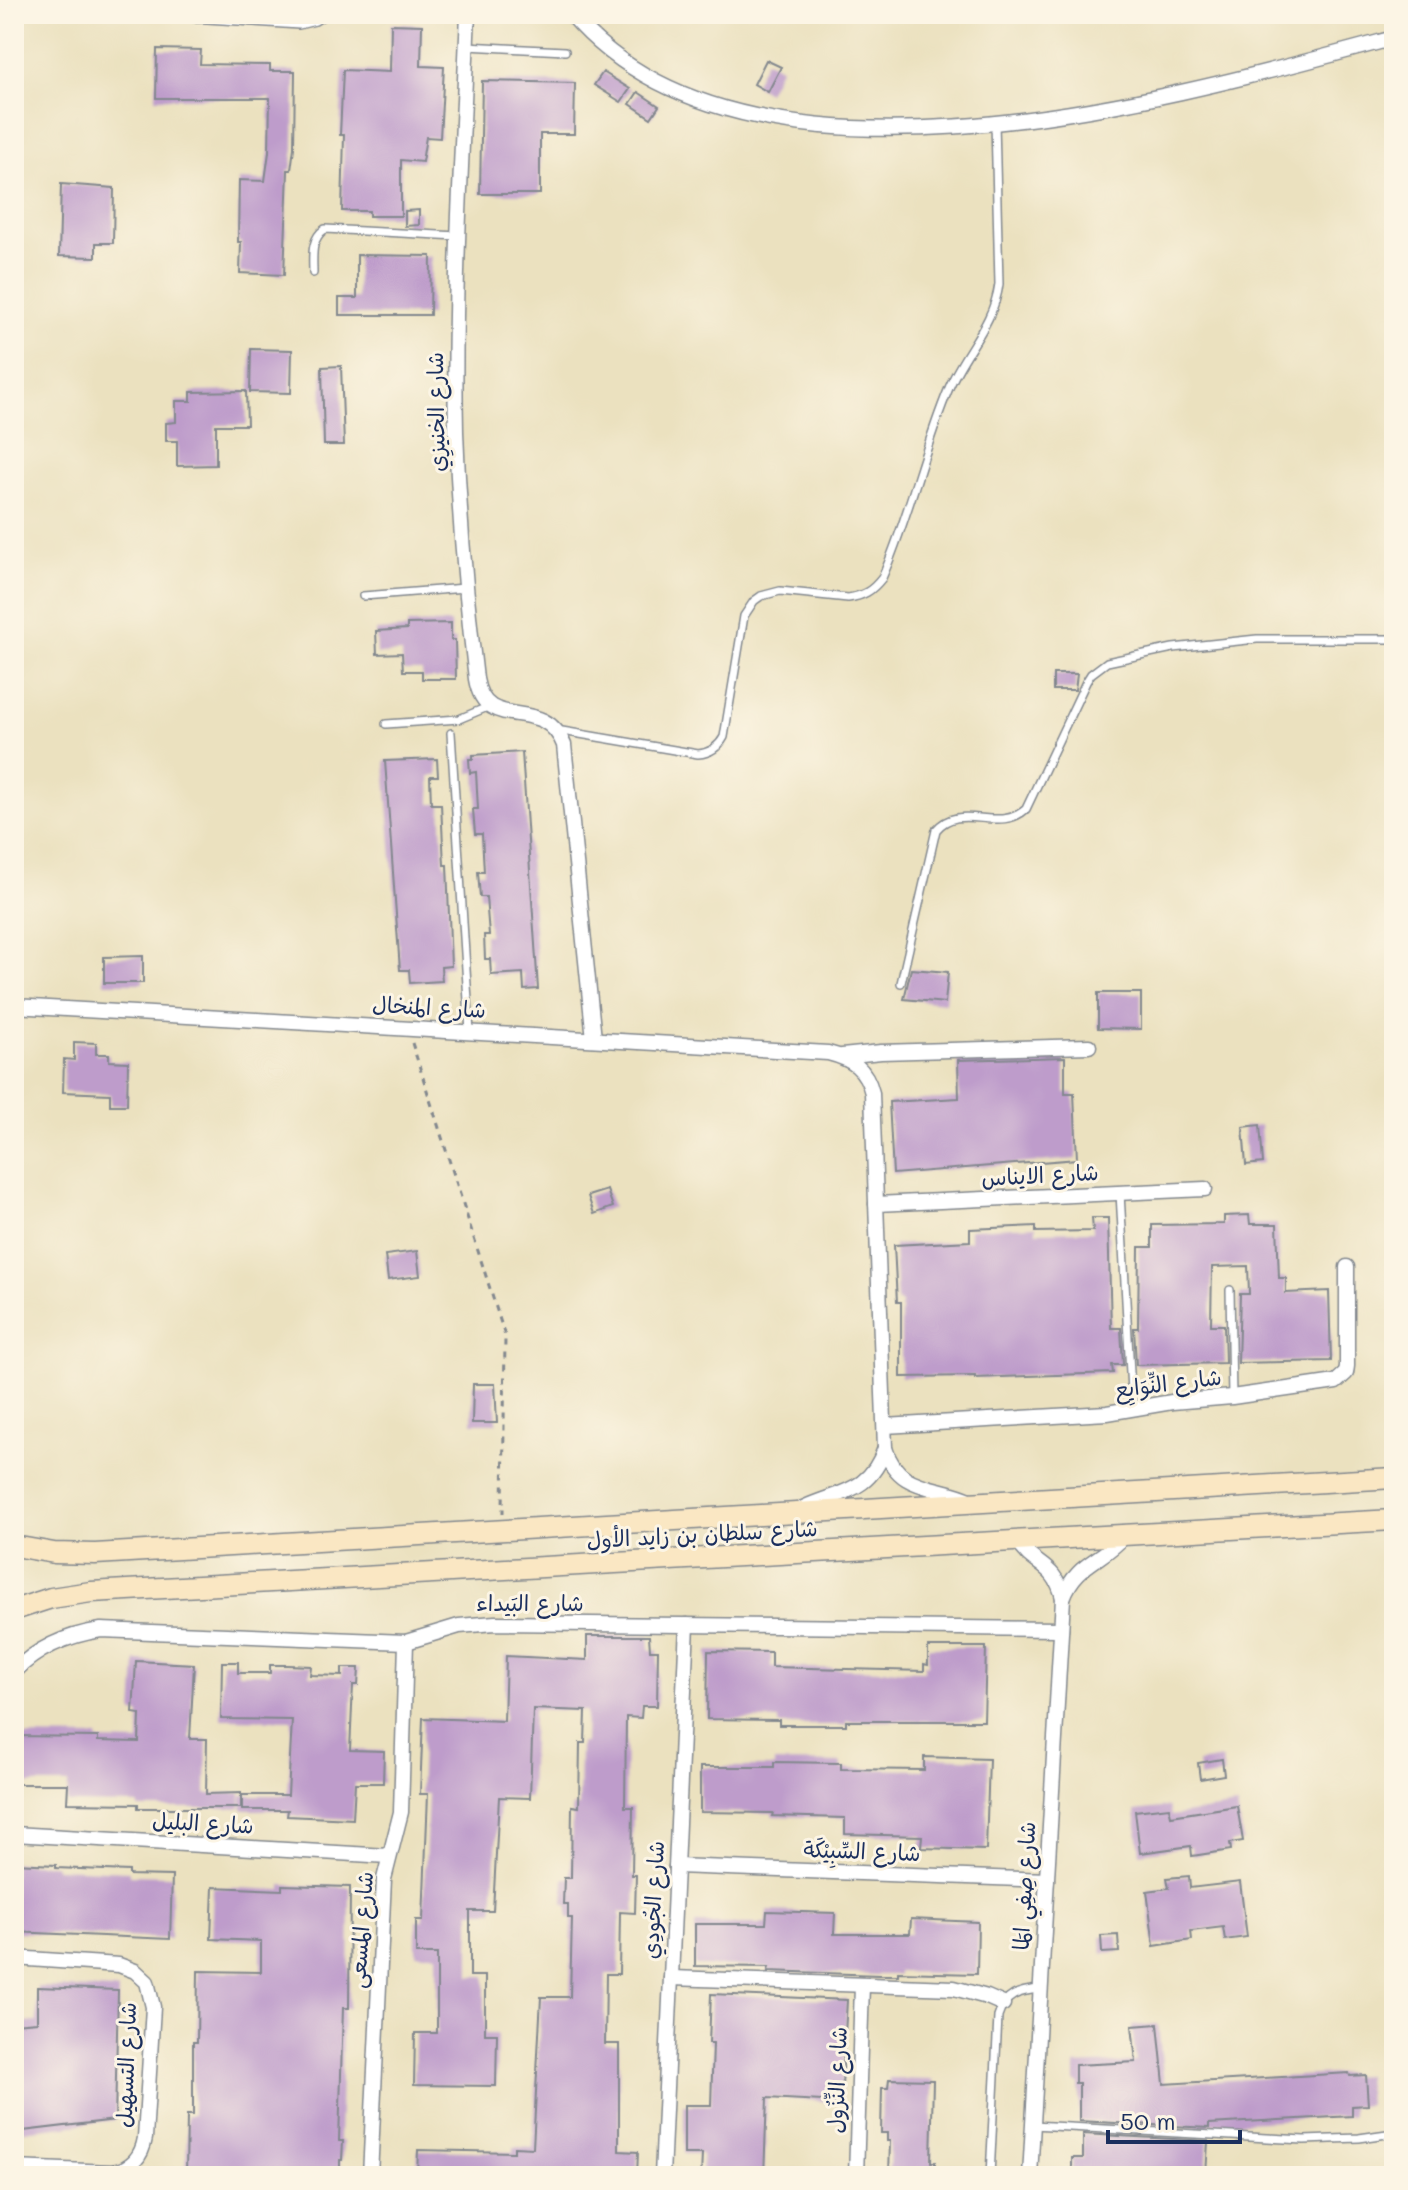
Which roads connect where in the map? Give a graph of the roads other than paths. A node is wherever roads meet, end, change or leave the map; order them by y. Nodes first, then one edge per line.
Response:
1 (129, 14) edge
2 (326, 14) edge
3 (468, 14) edge
4 (571, 14) edge
5 (1394, 38) edge
6 (467, 46) junction
7 (565, 51) dead end
8 (995, 122) junction
9 (458, 236) junction
10 (313, 273) dead end
11 (465, 588) junction
12 (363, 596) dead end
13 (1394, 639) edge
14 (490, 706) junction
15 (386, 724) dead end
16 (556, 730) junction
17 (451, 733) dead end
18 (901, 983) dead end
19 (14, 1006) edge
20 (470, 1032) junction
21 (594, 1039) junction
22 (1089, 1046) dead end
23 (842, 1056) junction
24 (1205, 1189) dead end
25 (1120, 1193) junction
26 (876, 1204) junction
27 (1347, 1267) dead end
28 (1230, 1290) dead end
29 (1232, 1397) junction
30 (1132, 1409) junction
31 (885, 1426) junction
32 (885, 1448) junction
33 (1394, 1478) edge
34 (975, 1502) junction
35 (794, 1512) junction
36 (1394, 1520) edge
37 (1125, 1535) junction
38 (1018, 1541) junction
39 (14, 1546) edge
40 (1063, 1598) junction
41 (14, 1610) edge
42 (687, 1625) junction
43 (1061, 1629) junction
44 (406, 1642) junction
45 (14, 1672) edge
46 (14, 1834) edge
47 (388, 1856) junction
48 (676, 1866) junction
49 (1047, 1880) junction
50 (14, 1958) edge
51 (671, 1978) junction
52 (862, 1985) junction
53 (1040, 1989) junction
54 (1003, 2004) junction
55 (1033, 2125) junction
56 (1394, 2133) edge
57 (14, 2168) edge
58 (370, 2176) edge
59 (662, 2176) edge
60 (856, 2176) edge
61 (990, 2176) edge
62 (1030, 2176) edge

1 - 2 lane
3 - 6 street, شارع الخنيزِي
4 - 8 street
5 - 8 street
6 - 7 lane
6 - 9 street, شارع الخنيزِي
8 - 16 lane
9 - 10 lane
9 - 11 street, شارع الخنيزِي
11 - 12 lane
11 - 14 street, شارع الخنيزِي
13 - 18 lane
14 - 15 lane
14 - 16 street
16 - 21 street
17 - 20 lane
19 - 20 street, شارع المنخال
20 - 21 street, شارع المنخال
21 - 23 street, شارع المنخال
22 - 23 street, شارع المنخال
23 - 26 street
24 - 25 street, شارع الايناس
25 - 26 street, شارع الايناس
25 - 30 lane
26 - 31 street
27 - 29 street, شارع النِّوَايِع
28 - 29 lane
29 - 30 street, شارع النِّوَايِع
30 - 31 street, شارع النِّوَايِع
31 - 32 street
32 - 34 street
32 - 35 street
33 - 34 main road, شارع سلطان بن زايد الأول
34 - 35 main road, شارع سلطان بن زايد الأول
35 - 39 main road, شارع سلطان بن زايد الأول
36 - 37 main road, شارع سلطان بن زايد الأول
37 - 38 main road, شارع سلطان بن زايد الأول
37 - 40 street
38 - 40 street
38 - 41 main road, شارع سلطان بن زايد الأول
40 - 43 street, شارع صِفِي المَا
42 - 43 street, شارع البَيداء
42 - 44 street, شارع البَيداء
42 - 48 street, شارع الجُودِي
43 - 49 street, شارع صِفِي المَا
44 - 45 street, شارع البَيداء
44 - 47 street, شارع المسعى
46 - 47 street, شارع البليل
47 - 58 street, شارع المسعى
48 - 49 street, شارع السِّبِيْكَة
48 - 51 street, شارع الجُودِي
49 - 53 street, شارع صِفِي المَا
50 - 57 street, شارع التسهيل
51 - 52 street
51 - 59 street, شارع الجُودِي
52 - 54 street
52 - 60 street, شارع النِّزُول
53 - 54 lane
53 - 55 street, شارع صِفِي المَا
54 - 61 lane
55 - 56 lane
55 - 62 street, شارع صِفِي المَا

